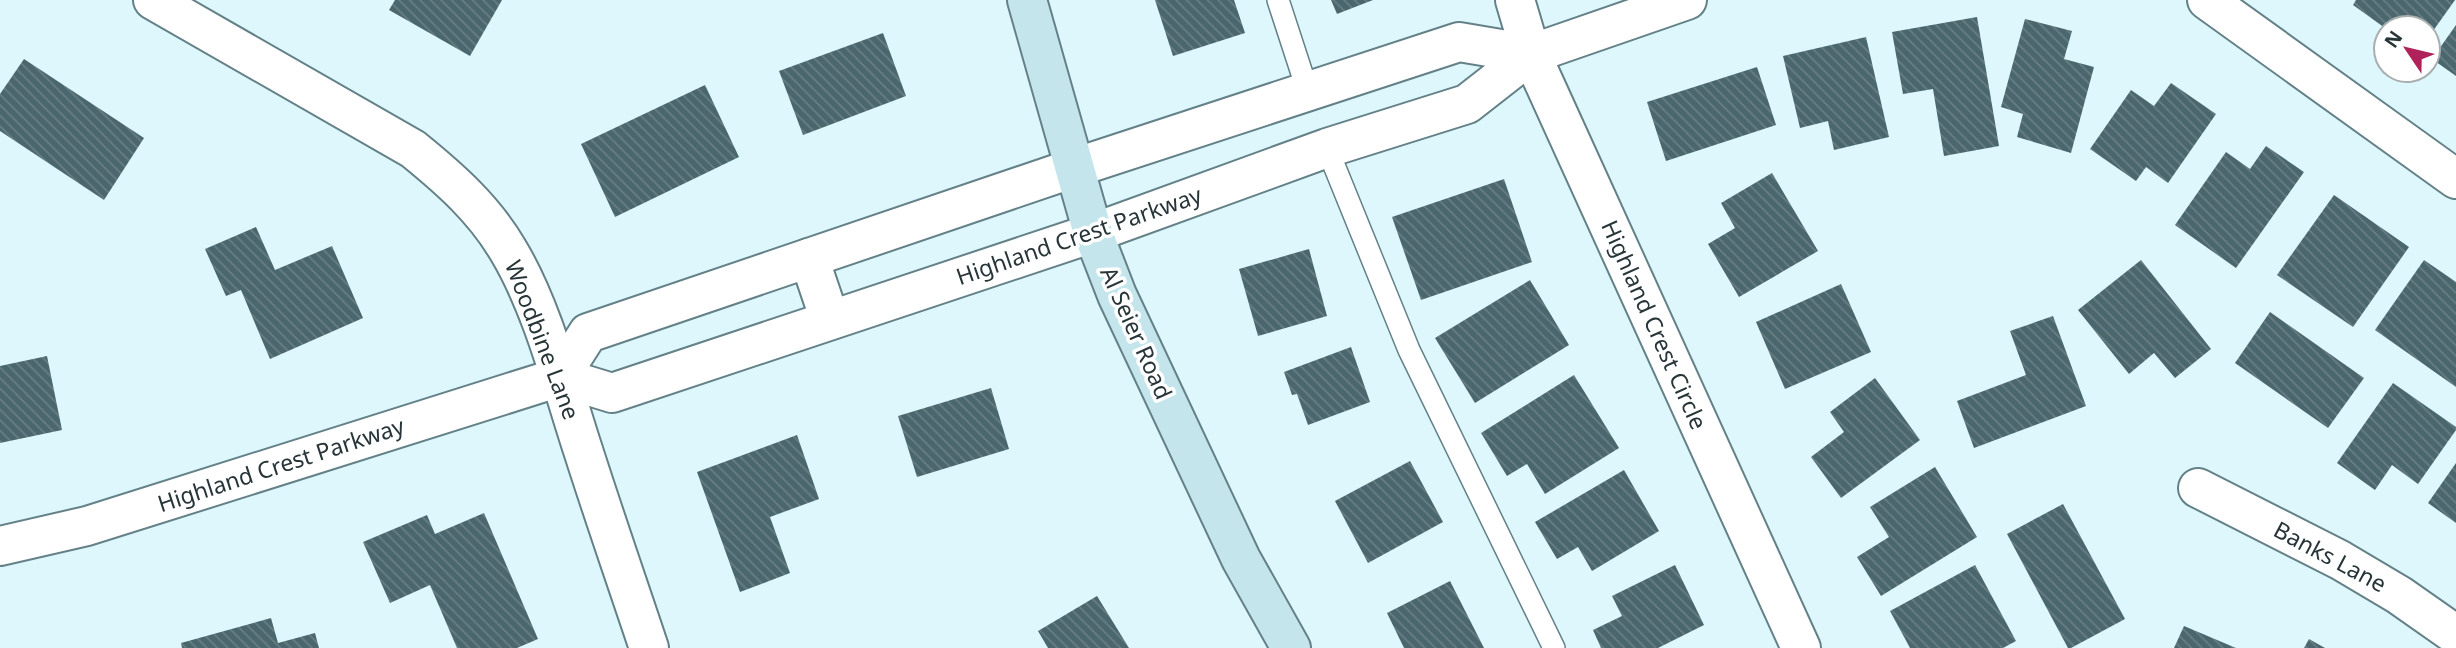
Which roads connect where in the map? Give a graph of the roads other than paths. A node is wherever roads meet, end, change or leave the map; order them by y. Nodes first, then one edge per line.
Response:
1 (153, 0) edge
2 (1027, 0) edge
3 (1278, 0) edge
4 (1515, 0) edge
5 (1687, 0) edge
6 (2207, 0) edge
7 (1531, 54) junction
8 (1308, 92) junction
9 (1328, 148) junction
10 (1074, 168) junction
11 (2456, 180) edge
12 (1093, 233) junction
13 (809, 258) junction
14 (830, 320) junction
15 (560, 377) junction
16 (2198, 488) dead end
17 (0, 546) edge
18 (2456, 635) edge
19 (649, 648) edge
20 (1291, 648) edge
21 (1554, 648) edge
22 (1801, 648) edge

1 - 15 street, Woodbine Lane
2 - 10 street, Al Seier Road
3 - 8 lane
4 - 7 street, Highland Crest Circle
5 - 7 street, Highland Crest Parkway
6 - 11 street
7 - 8 street, Highland Crest Parkway
7 - 9 street, Highland Crest Parkway
7 - 22 street, Highland Crest Circle
8 - 9 street
8 - 10 street, Highland Crest Parkway
9 - 12 street, Highland Crest Parkway
9 - 21 lane
10 - 12 street, Al Seier Road
10 - 13 street, Highland Crest Parkway
12 - 14 street, Highland Crest Parkway
12 - 20 street, Al Seier Road
13 - 14 street
13 - 15 street, Highland Crest Parkway
14 - 15 street, Highland Crest Parkway
15 - 17 street, Highland Crest Parkway
15 - 19 street, Woodbine Lane
16 - 18 street, Banks Lane

